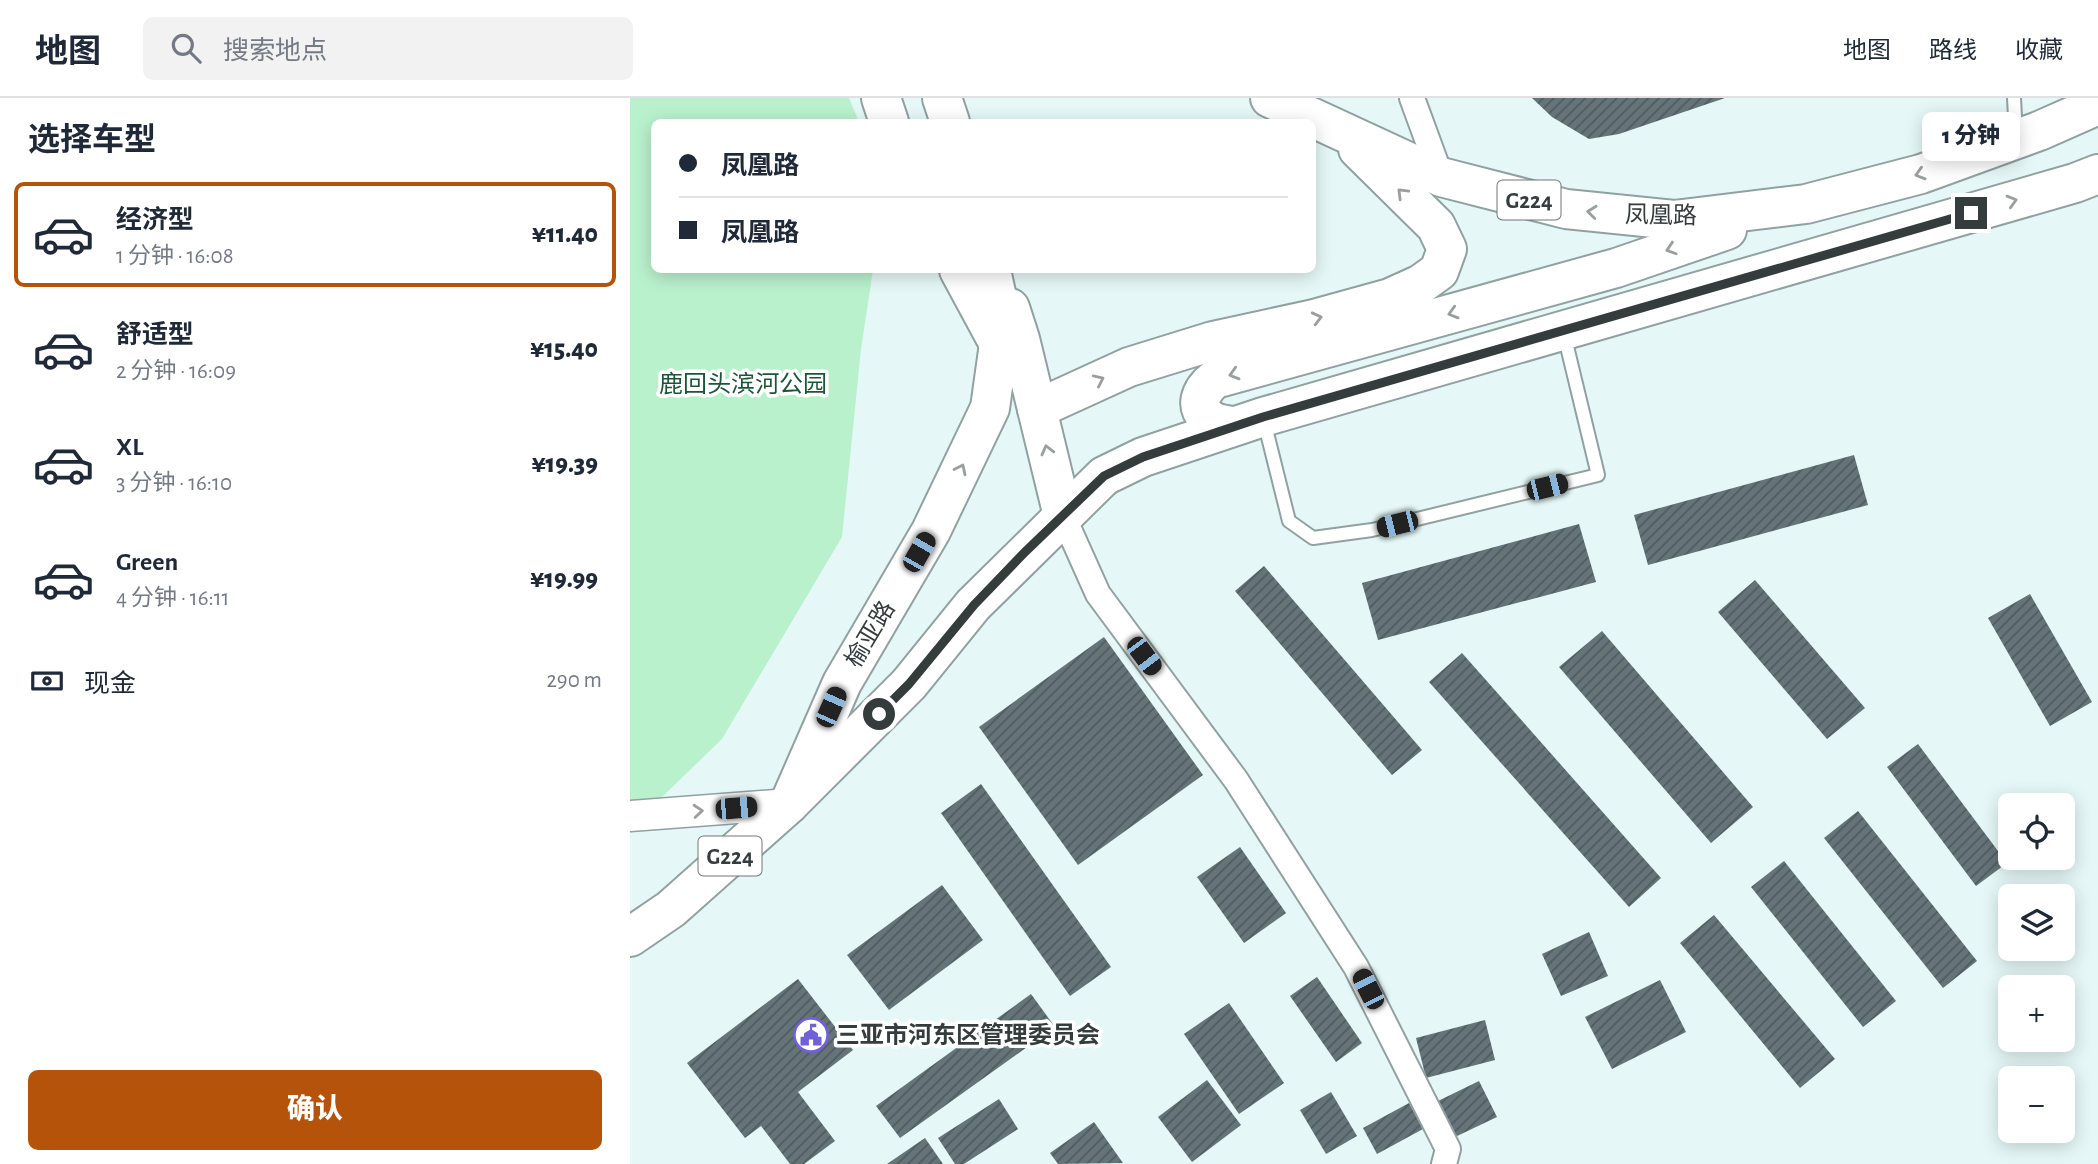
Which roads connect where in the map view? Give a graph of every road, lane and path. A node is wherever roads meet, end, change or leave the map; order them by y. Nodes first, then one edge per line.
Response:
1 (881, 98) edge
2 (942, 98) edge
3 (1270, 98) edge
4 (1412, 98) edge
5 (2014, 98) edge
6 (2098, 105) edge
7 (888, 119) edge
8 (949, 119) edge
9 (1314, 119) edge
10 (1316, 120) edge
11 (1341, 132) junction
12 (2016, 139) junction
13 (2098, 174) edge
14 (1441, 177) junction
15 (1806, 204) junction
16 (961, 273) edge
17 (994, 273) edge
18 (995, 273) edge
19 (1563, 330) junction
20 (999, 344) junction
21 (1037, 409) junction
22 (1248, 422) junction
23 (1063, 516) junction
24 (789, 804) junction
25 (630, 816) edge
26 (630, 937) edge
27 (1444, 1164) edge

1 - 7 main road
2 - 8 main road
3 - 9 main road, 凤凰路 / G224
4 - 14 street
5 - 12 lane
6 - 12 main road, 凤凰路 / G224
10 - 11 main road, 凤凰路 / G224
11 - 14 main road, 凤凰路 / G224
21 -> 11 main road
12 -> 15 main road, 凤凰路 / G224
19 -> 13 main road, G224
15 -> 14 main road, 凤凰路 / G224
15 -> 22 main road
16 - 20 main road
17 - 20 main road, 榆亚路
18 - 21 main road
19 - 22 main road, G224
19 - 22 lane
24 -> 20 main road, 榆亚路 / G224
23 -> 21 main road
22 - 23 main road, G224
23 - 24 main road, G224
23 - 27 street
25 -> 24 street
24 - 26 main road, 榆亚路 / G224

